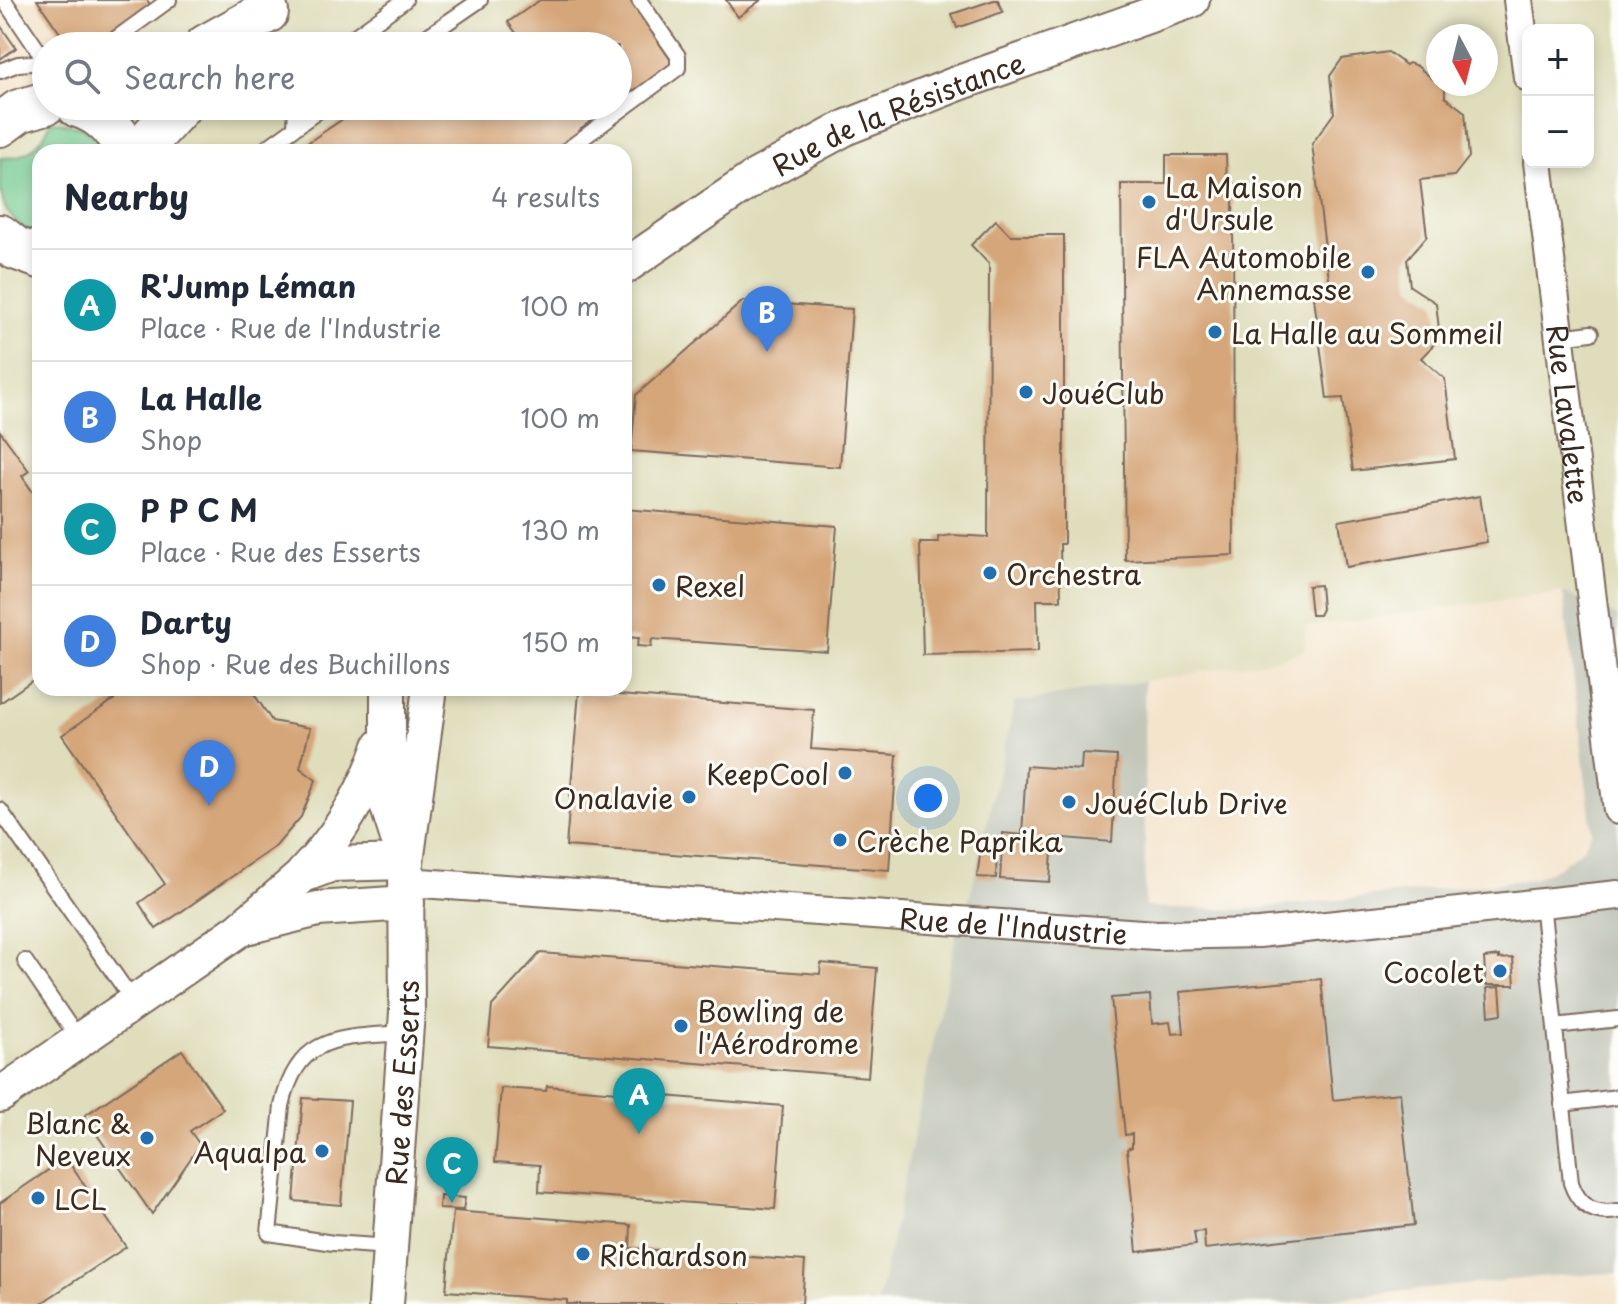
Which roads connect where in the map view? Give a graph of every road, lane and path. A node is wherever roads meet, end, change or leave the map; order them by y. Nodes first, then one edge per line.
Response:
1 (4, 0) edge
2 (169, 0) edge
3 (405, 0) edge
4 (480, 0) edge
5 (639, 0) edge
6 (1192, 0) edge
7 (1518, 0) edge
8 (275, 6) edge
9 (1522, 31) edge
10 (125, 32) edge
11 (230, 32) edge
12 (250, 32) edge
13 (360, 32) edge
14 (433, 32) edge
15 (32, 41) edge
16 (32, 63) edge
17 (0, 71) edge
18 (632, 102) edge
19 (32, 110) edge
20 (99, 120) edge
21 (168, 120) edge
22 (295, 120) edge
23 (305, 120) edge
24 (607, 120) edge
25 (0, 125) edge
26 (295, 127) junction
27 (122, 144) edge
28 (148, 144) edge
29 (272, 144) edge
30 (575, 144) edge
31 (1539, 168) edge
32 (632, 262) edge
33 (1591, 333) dead end
34 (1560, 337) junction
35 (388, 696) edge
36 (429, 696) edge
37 (389, 723) junction
38 (0, 810) edge
39 (1618, 810) edge
40 (303, 875) junction
41 (406, 882) junction
42 (1618, 895) edge
43 (1542, 902) junction
44 (239, 930) junction
45 (25, 961) dead end
46 (135, 1002) junction
47 (1618, 1019) edge
48 (1555, 1026) junction
49 (406, 1033) junction
50 (79, 1041) junction
51 (0, 1095) edge
52 (1618, 1097) edge
53 (1562, 1104) junction
54 (1618, 1211) edge
55 (390, 1247) junction
56 (386, 1304) edge

1 - 15 lane
2 - 10 lane
3 - 13 lane
4 - 14 lane
5 - 18 lane
6 - 32 street, Rue de la Résistance
7 - 9 street
8 - 11 main road
8 - 12 main road
16 - 17 lane
19 - 25 main road
20 - 27 main road
21 - 28 main road
22 - 26 lane
23 - 26 lane
24 - 30 lane
26 - 29 lane
31 - 34 street, Rue Lavalette
33 - 34 lane
34 - 39 street, Rue Lavalette
35 - 37 street, Rue des Esserts
36 - 41 street, Rue des Esserts
37 - 40 street
37 - 41 street, Rue des Esserts
38 - 46 lane
40 - 41 street
40 - 44 street
41 - 43 street, Rue de l'Industrie
41 - 44 street
41 - 49 street, Rue des Esserts
42 - 43 street, Rue de l'Industrie
43 - 48 lane
44 - 46 street
45 - 50 lane
46 - 50 street
47 - 48 lane
48 - 53 lane
49 - 55 street, Rue des Esserts
49 - 55 lane
50 - 51 street
52 - 53 lane
53 - 54 lane
55 - 56 street, Rue des Esserts

